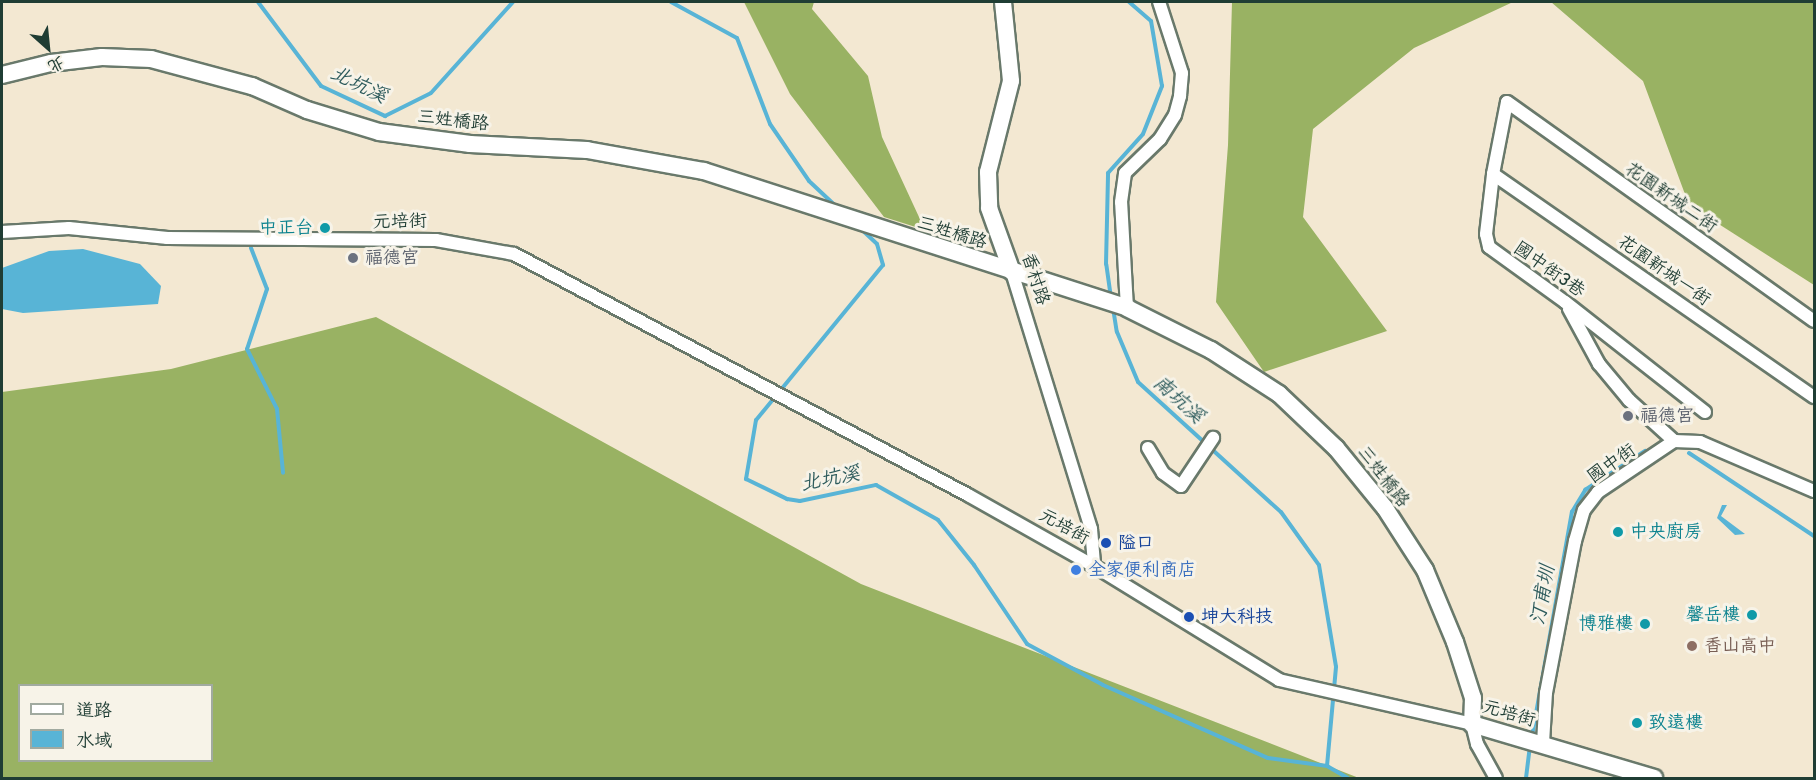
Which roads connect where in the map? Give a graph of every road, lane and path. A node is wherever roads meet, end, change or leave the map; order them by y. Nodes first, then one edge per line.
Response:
1 (1003, 2) edge
2 (1159, 2) edge
3 (2, 75) edge
4 (1507, 102) joint
5 (1493, 174) junction
6 (2, 232) edge
7 (1012, 272) junction
8 (1566, 302) junction
9 (1127, 308) junction
10 (1815, 321) edge
11 (1815, 397) edge
12 (1705, 412) dead end
13 (1213, 438) dead end
14 (1674, 441) junction
15 (1148, 448) dead end
16 (1815, 491) edge
17 (1094, 566) junction
18 (1472, 724) junction
19 (1543, 743) junction
20 (1496, 778) edge
21 (1654, 778) edge

1 - 7 street, 香村路
2 - 9 street
3 - 7 street, 三姓橋路
4 - 5 street, 國中街3巷
4 - 10 street, 花園新城二街
5 - 8 street, 國中街3巷
5 - 11 street, 花園新城一街
6 - 17 street, 元培街
7 - 9 street, 三姓橋路
7 - 17 street, 香村路
8 - 12 street, 國中街3巷
8 - 14 street
9 - 18 street, 三姓橋路
13 - 15 street
14 - 16 street
14 - 19 street, 國中街
17 - 18 street, 元培街
18 - 19 street, 元培街
18 - 20 street, 三姓橋路
19 - 21 street, 元培街

